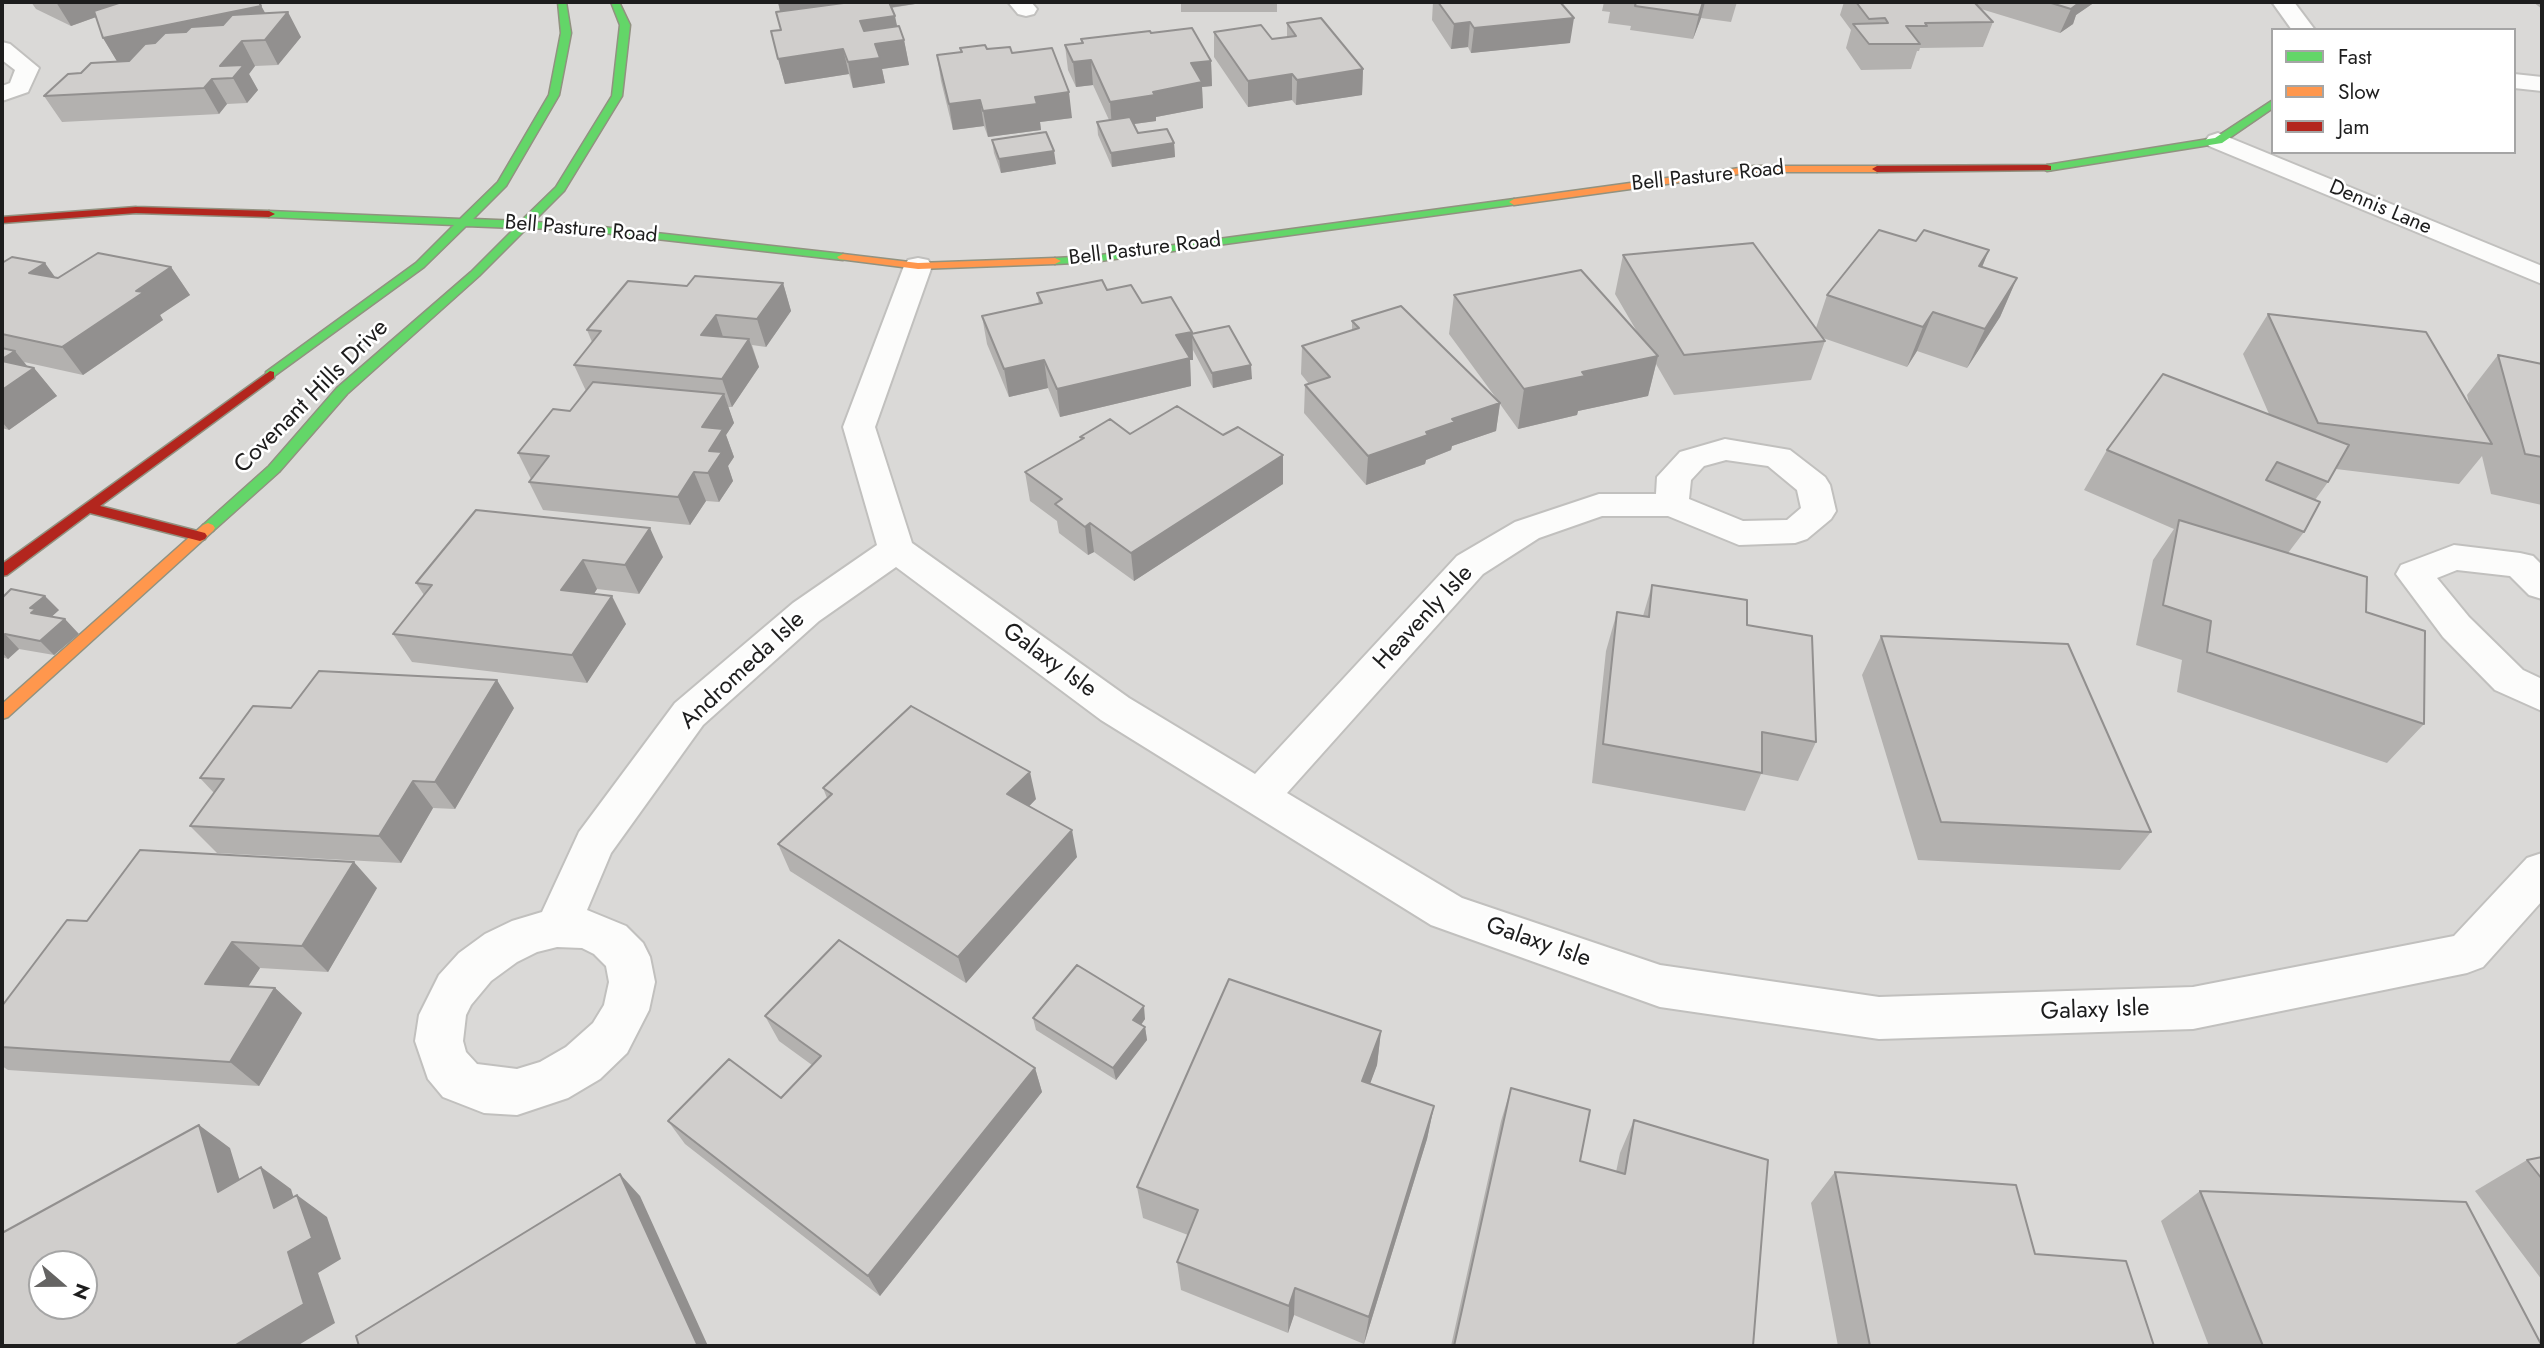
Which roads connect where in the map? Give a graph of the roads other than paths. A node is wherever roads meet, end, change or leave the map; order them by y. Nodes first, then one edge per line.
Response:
1 (562, 2) edge
2 (615, 2) edge
3 (2283, 2) edge
4 (2302, 28) edge
5 (2, 49) edge
6 (2516, 81) edge
7 (2542, 84) edge
8 (2, 94) edge
9 (2271, 104) edge
10 (2218, 141) junction
11 (2, 220) edge
12 (465, 221) junction
13 (524, 226) junction
14 (918, 266) junction
15 (2542, 275) edge
16 (1672, 505) dead end
17 (88, 508) junction
18 (200, 536) junction
19 (896, 549) junction
20 (2, 571) edge
21 (2542, 586) edge
22 (2542, 696) edge
23 (2, 713) edge
24 (1259, 797) junction
25 (2542, 871) edge
26 (557, 928) dead end

1 - 12 street, Covenant Hills Drive
2 - 13 street, Covenant Hills Drive
3 - 4 street
5 - 8 street
6 - 7 street
9 - 10 street, Bell Pasture Road
10 - 14 street, Bell Pasture Road
10 - 15 street, Dennis Lane
11 - 12 street, Bell Pasture Road
12 - 13 street, Bell Pasture Road
12 - 17 street, Covenant Hills Drive
13 - 14 street, Bell Pasture Road
13 - 18 street, Covenant Hills Drive
14 - 19 street
16 - 24 street, Heavenly Isle
17 - 18 street
17 - 20 street, Covenant Hills Drive
18 - 23 street, Covenant Hills Drive
19 - 24 street, Galaxy Isle
19 - 26 street, Andromeda Isle
21 - 22 street
24 - 25 street, Galaxy Isle

